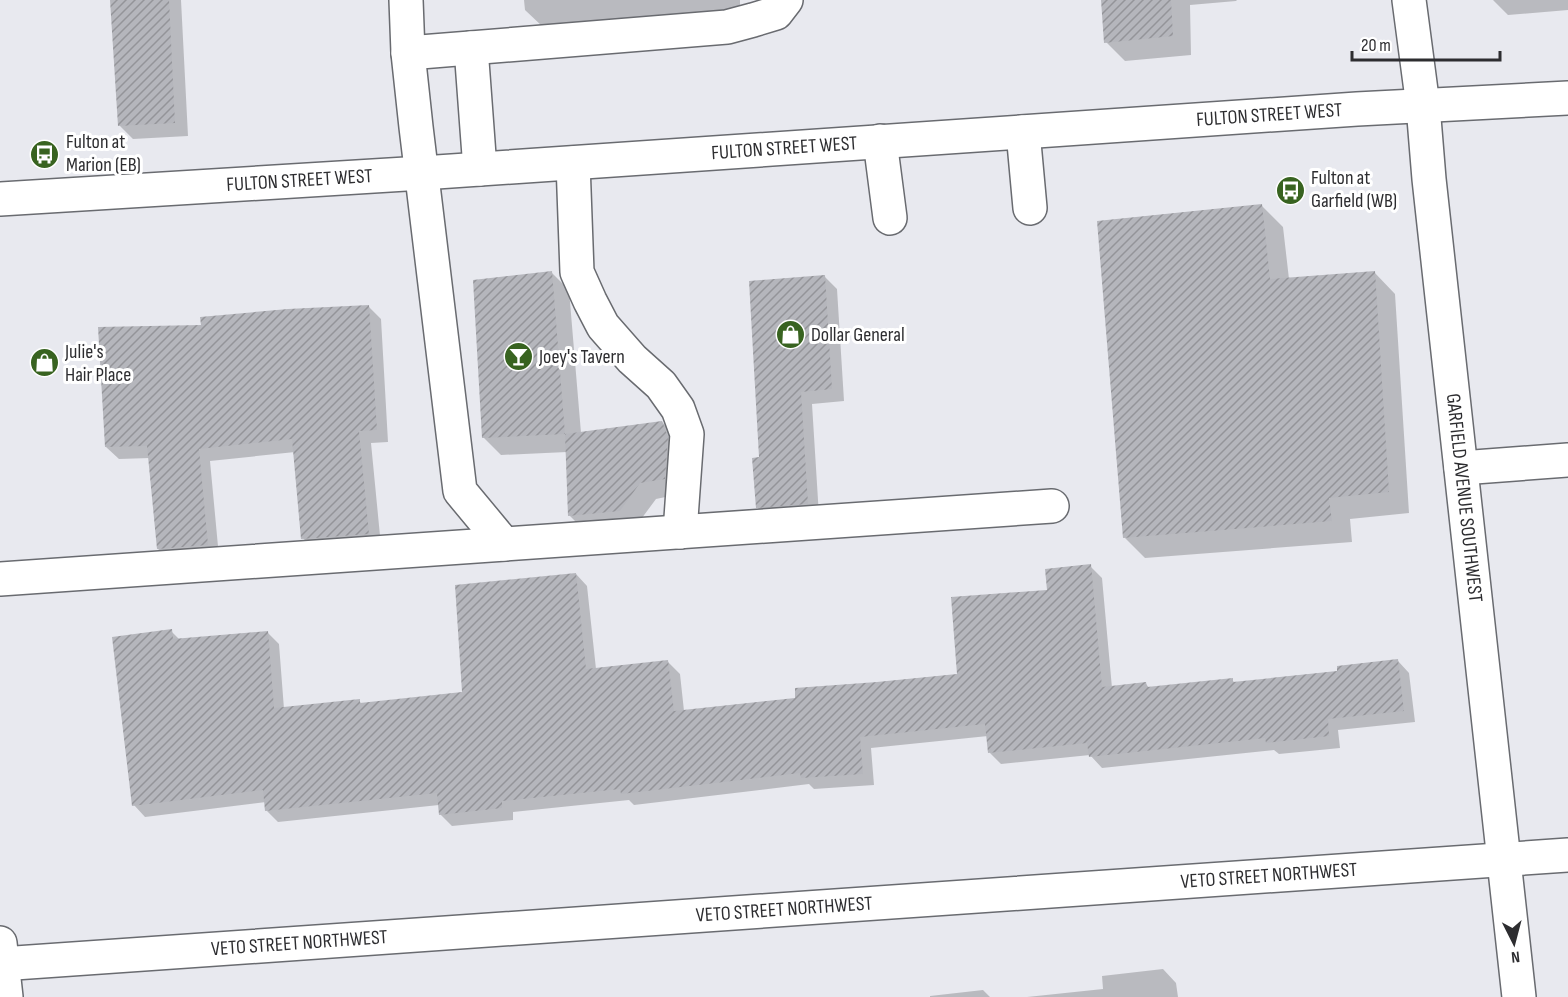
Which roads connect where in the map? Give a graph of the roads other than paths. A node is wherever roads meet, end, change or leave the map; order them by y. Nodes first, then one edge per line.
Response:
1 (406, 0) edge
2 (786, 0) edge
3 (1409, 0) edge
4 (471, 48) junction
5 (408, 52) junction
6 (1568, 98) edge
7 (1423, 106) junction
8 (1023, 132) junction
9 (880, 141) junction
10 (573, 162) junction
11 (480, 169) junction
12 (422, 173) junction
13 (0, 198) edge
14 (1030, 208) dead end
15 (890, 218) dead end
16 (1568, 460) edge
17 (1461, 468) junction
18 (1052, 506) dead end
19 (680, 532) junction
20 (504, 544) junction
21 (0, 579) edge
22 (1568, 855) edge
23 (1504, 859) junction
24 (1, 957) edge
25 (6, 997) edge
26 (1520, 997) edge

1 - 5 street
2 - 4 street
3 - 7 street, GARFIELD AVENUE SOUTHWEST
4 - 5 street
4 - 11 street
5 - 12 street
6 - 7 street, FULTON STREET WEST
7 - 8 street, FULTON STREET WEST
7 - 17 street, GARFIELD AVENUE SOUTHWEST
8 - 9 street, FULTON STREET WEST
8 - 14 street
9 - 10 street, FULTON STREET WEST
9 - 15 street
10 - 11 street, FULTON STREET WEST
10 - 19 street
11 - 12 street, FULTON STREET WEST
12 - 13 street, FULTON STREET WEST
12 - 20 street
16 - 17 street
17 - 23 street, GARFIELD AVENUE SOUTHWEST
18 - 19 street
19 - 20 street
20 - 21 street
22 - 23 street, VETO STREET NORTHWEST
23 - 24 street, VETO STREET NORTHWEST
23 - 26 street, GARFIELD AVENUE SOUTHWEST
24 - 25 street

